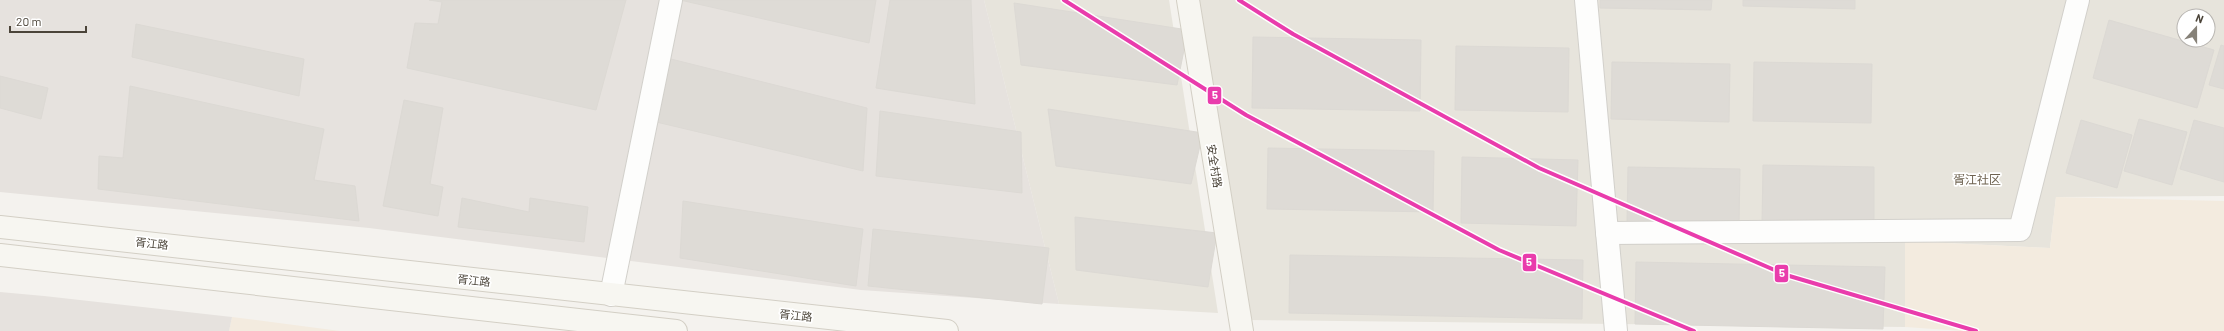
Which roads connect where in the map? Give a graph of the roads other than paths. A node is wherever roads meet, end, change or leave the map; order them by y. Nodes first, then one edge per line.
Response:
1 (671, 0) edge
2 (1188, 0) edge
3 (1586, 0) edge
4 (2078, 0) edge
5 (0, 226) edge
6 (1607, 233) junction
7 (0, 255) edge
8 (611, 295) junction
9 (676, 331) edge
10 (948, 331) edge
11 (1242, 331) edge
12 (1616, 331) edge

1 - 8 street
2 - 11 main road, 安全村路
3 - 6 street
4 - 6 street
5 - 8 main road, 胥江路
6 - 12 street
7 - 9 main road
8 - 10 main road, 胥江路

